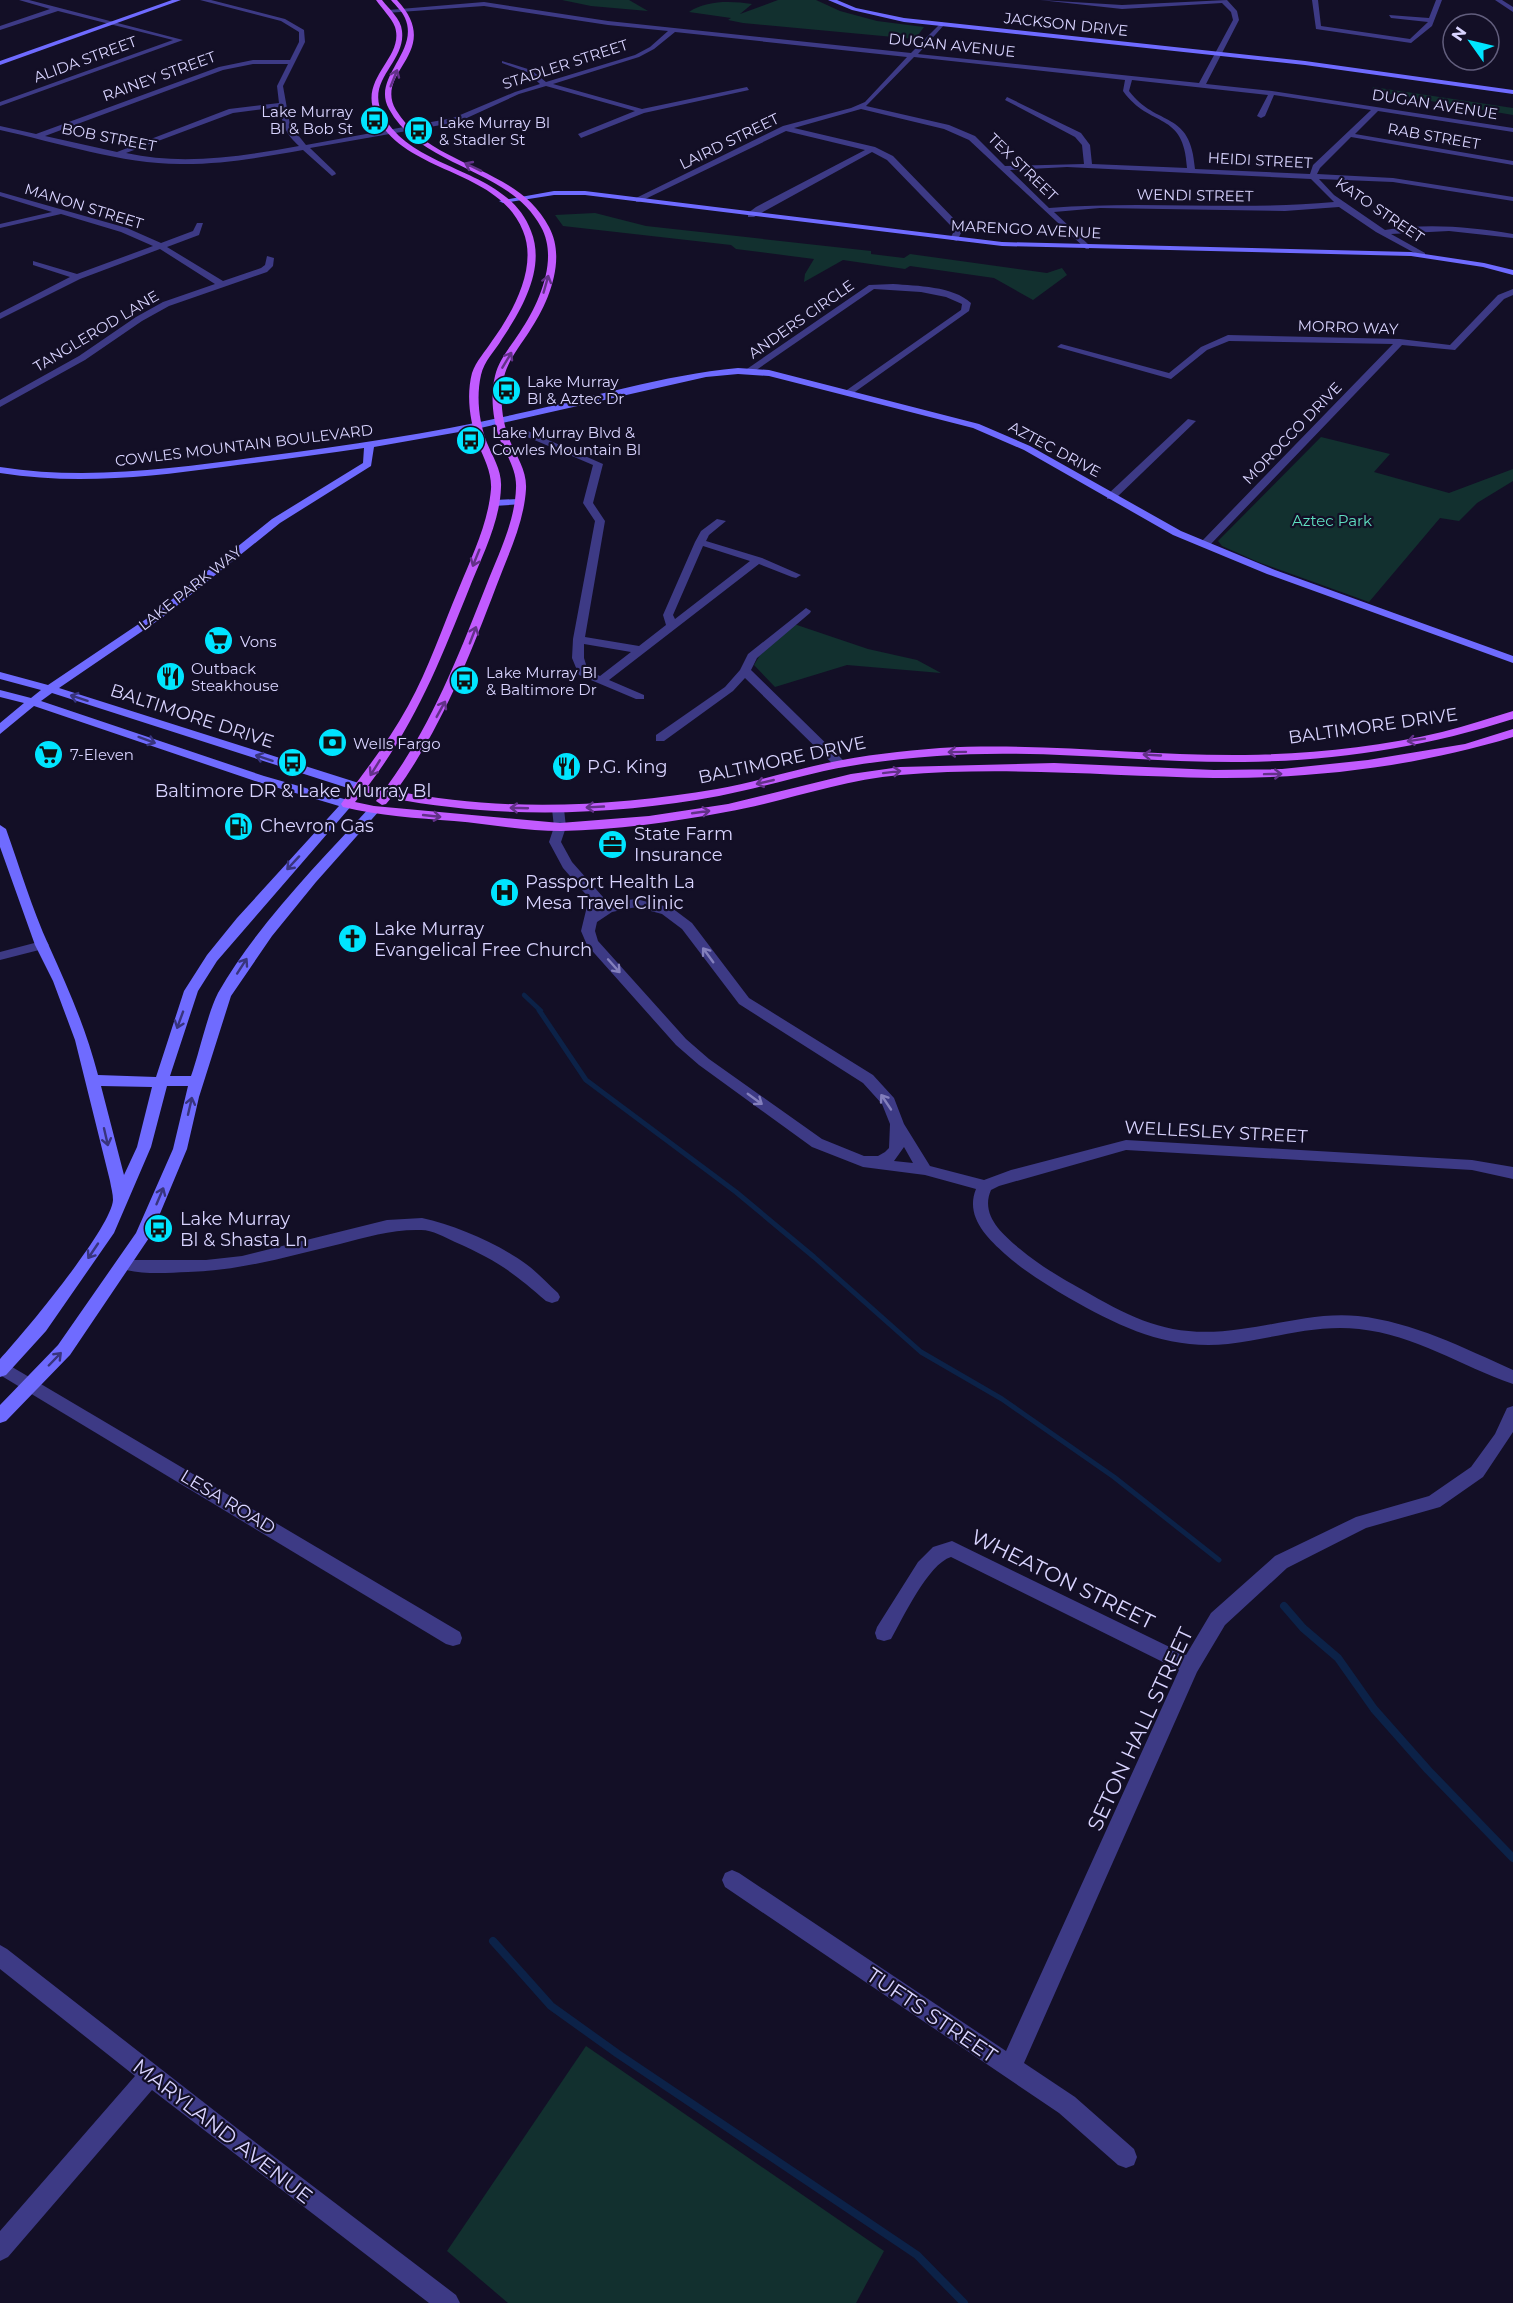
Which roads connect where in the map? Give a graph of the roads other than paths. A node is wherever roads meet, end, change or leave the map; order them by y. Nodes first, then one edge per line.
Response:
1 (22, 0) edge
2 (178, 0) edge
3 (203, 0) edge
4 (379, 0) edge
5 (394, 0) edge
6 (831, 0) edge
7 (1043, 0) edge
8 (1140, 0) edge
9 (1224, 0) edge
10 (1315, 0) edge
11 (1439, 0) edge
12 (1498, 0) edge
13 (1146, 5) junction
14 (57, 9) junction
15 (403, 10) junction
16 (1513, 10) edge
17 (388, 12) junction
18 (1391, 16) dead end
19 (1432, 20) junction
20 (113, 23) junction
21 (942, 24) junction
22 (0, 28) edge
23 (673, 30) junction
24 (1218, 53) junction
25 (913, 55) junction
26 (293, 62) junction
27 (504, 62) dead end
28 (0, 63) edge
29 (1129, 78) junction
30 (545, 84) junction
31 (1201, 86) junction
32 (747, 89) dead end
33 (1272, 93) junction
34 (1513, 94) edge
35 (1007, 99) dead end
36 (0, 104) edge
37 (283, 105) junction
38 (861, 106) junction
39 (1376, 109) junction
40 (642, 111) junction
41 (1261, 116) dead end
42 (0, 128) edge
43 (786, 128) junction
44 (409, 129) junction
45 (1513, 130) edge
46 (391, 132) junction
47 (1350, 135) junction
48 (37, 136) junction
49 (581, 136) dead end
50 (303, 147) junction
51 (872, 149) junction
52 (116, 155) junction
53 (1513, 163) edge
54 (1088, 165) junction
55 (1005, 168) junction
56 (1191, 170) junction
57 (332, 174) dead end
58 (1313, 176) junction
59 (0, 195) edge
60 (522, 198) junction
61 (1513, 199) edge
62 (639, 200) junction
63 (503, 201) junction
64 (1342, 204) junction
65 (1048, 210) junction
66 (60, 212) junction
67 (751, 215) junction
68 (200, 225) dead end
69 (0, 226) edge
70 (1384, 232) junction
71 (548, 235) junction
72 (528, 236) junction
73 (1513, 236) edge
74 (954, 239) junction
75 (162, 246) junction
76 (1086, 247) junction
77 (1422, 255) junction
78 (270, 258) dead end
79 (36, 263) dead end
80 (1513, 273) edge
81 (77, 277) junction
82 (221, 284) junction
83 (1513, 292) edge
84 (0, 316) edge
85 (1400, 342) junction
86 (1061, 347) dead end
87 (749, 371) junction
88 (849, 392) junction
89 (0, 404) edge
90 (496, 421) junction
91 (1191, 421) dead end
92 (478, 425) junction
93 (528, 434) dead end
94 (369, 445) junction
95 (0, 470) edge
96 (1111, 497) junction
97 (519, 502) junction
98 (494, 503) junction
99 (721, 521) dead end
100 (700, 542) junction
101 (1205, 544) junction
102 (758, 560) junction
103 (795, 575) dead end
104 (806, 610) dead end
105 (672, 626) junction
106 (579, 639) junction
107 (642, 650) junction
108 (1513, 660) edge
109 (745, 671) junction
110 (0, 675) edge
111 (601, 681) junction
112 (50, 689) junction
113 (0, 693) edge
114 (640, 697) dead end
115 (32, 702) junction
116 (1513, 716) edge
117 (1473, 729) junction
118 (0, 730) edge
119 (1513, 733) edge
120 (660, 738) dead end
121 (1487, 741) junction
122 (840, 764) junction
123 (360, 788) junction
124 (387, 794) junction
125 (347, 804) junction
126 (558, 809) junction
127 (374, 810) junction
128 (560, 827) junction
129 (0, 829) edge
130 (596, 897) junction
131 (636, 903) junction
132 (590, 920) junction
133 (42, 945) junction
134 (0, 956) edge
135 (93, 1080) junction
136 (161, 1081) junction
137 (197, 1081) junction
138 (897, 1124) junction
139 (868, 1163) junction
140 (925, 1170) junction
141 (1513, 1173) edge
142 (985, 1186) junction
143 (120, 1199) junction
144 (124, 1264) junction
145 (552, 1297) dead end
146 (1, 1369) edge
147 (1513, 1377) edge
148 (31, 1384) junction
149 (1513, 1413) edge
150 (0, 1416) edge
151 (884, 1633) dead end
152 (453, 1638) dead end
153 (1190, 1666) junction
154 (732, 1880) dead end
155 (0, 1956) edge
156 (1010, 2068) junction
157 (150, 2075) junction
158 (1126, 2157) dead end
159 (0, 2249) edge
160 (448, 2303) edge

1 - 14 street
2 - 20 street
3 - 26 street
4 - 17 main road
5 - 15 main road
6 - 21 street, JACKSON DRIVE
7 - 13 street
8 - 13 street
9 - 13 street
9 - 24 street
10 - 19 street
11 - 19 street
12 - 16 street
14 - 20 street
14 - 22 street
15 - 17 street, DUGAN AVENUE
15 - 23 street, DUGAN AVENUE
44 -> 15 main road
17 - 46 main road
18 - 19 street
20 - 28 street
20 - 36 street, ALIDA STREET
21 - 24 street, JACKSON DRIVE
21 - 25 street, LAIRD STREET
23 - 25 street, DUGAN AVENUE
23 - 30 street, STADLER STREET
24 - 31 street
24 - 34 street, JACKSON DRIVE
25 - 29 street, DUGAN AVENUE
25 - 38 street, LAIRD STREET
26 - 37 street
26 - 48 street, RAINEY STREET
27 - 30 street
29 - 31 street, DUGAN AVENUE
29 - 56 street
30 - 40 street
30 - 44 street, STADLER STREET
31 - 33 street, DUGAN AVENUE
32 - 40 street
33 - 39 street, DUGAN AVENUE
33 - 41 street
35 - 54 street
37 - 50 street
37 - 52 street
38 - 43 street, LAIRD STREET
38 - 55 street, TEX STREET
39 - 45 street, DUGAN AVENUE
39 - 47 street, KATO STREET
40 - 49 street
42 - 48 street, BOB STREET
43 - 51 street
43 - 62 street, LAIRD STREET
44 - 46 street, STADLER STREET
60 -> 44 main road
46 - 50 street, BOB STREET
46 - 63 main road
47 - 53 street, RAB STREET
47 - 58 street, KATO STREET
48 - 52 street, BOB STREET
50 - 52 street, BOB STREET
50 - 57 street
51 - 67 street
51 - 74 street
54 - 55 street, HEIDI STREET
54 - 56 street, HEIDI STREET
55 - 65 street, TEX STREET
56 - 58 street, HEIDI STREET
58 - 61 street, HEIDI STREET
58 - 64 street, KATO STREET
59 - 66 street, MANON STREET
60 - 62 street, MARENGO AVENUE
60 - 63 street, MARENGO AVENUE
60 - 71 main road
62 - 67 street, MARENGO AVENUE
63 - 72 main road
64 - 65 street, WENDI STREET
64 - 70 street, KATO STREET
65 - 76 street, TEX STREET
66 - 69 street
66 - 75 street, MANON STREET
67 - 74 street, MARENGO AVENUE
68 - 75 street
70 - 73 street
70 - 77 street, KATO STREET
71 - 72 main road
90 -> 71 main road
72 - 92 main road
74 - 76 street, MARENGO AVENUE
75 - 81 street
75 - 82 street, MANON STREET
76 - 77 street, MARENGO AVENUE
77 - 80 street, MARENGO AVENUE
78 - 82 street, TANGLEROD LANE
79 - 81 street
81 - 84 street
82 - 89 street, TANGLEROD LANE
83 - 85 street, MORRO WAY
85 - 86 street, MORRO WAY
85 - 101 street, MOROCCO DRIVE
87 - 88 street, AZTEC DRIVE
87 - 88 street, ANDERS CIRCLE
87 - 90 street, AZTEC DRIVE
88 - 96 street, AZTEC DRIVE
90 - 92 street, COWLES MOUNTAIN BOULEVARD
90 - 97 main road
91 - 96 street
92 - 94 street, COWLES MOUNTAIN BOULEVARD
92 - 98 main road
93 - 106 street
94 - 95 street, COWLES MOUNTAIN BOULEVARD
94 - 112 street, LAKE PARK WAY
96 - 101 street, AZTEC DRIVE
97 - 98 street
124 -> 97 main road
98 -> 123 main road
99 - 100 street
100 - 102 street
100 - 105 street
101 - 108 street, AZTEC DRIVE
102 - 103 street
102 - 105 street
104 - 109 street
105 - 107 street
106 - 107 street
106 - 111 street
107 - 111 street
109 - 120 street
109 - 122 street
110 - 112 street, BALTIMORE DRIVE
111 - 114 street
112 - 115 street, LAKE PARK WAY
123 -> 112 street, BALTIMORE DRIVE
113 - 115 street, BALTIMORE DRIVE
115 - 118 street, LAKE PARK WAY
115 -> 125 street, BALTIMORE DRIVE
116 - 117 main road, BALTIMORE DRIVE
117 - 121 main road
117 -> 122 main road, BALTIMORE DRIVE
119 - 121 main road, BALTIMORE DRIVE
128 -> 121 main road, BALTIMORE DRIVE
122 -> 126 main road, BALTIMORE DRIVE
123 - 124 main road, BALTIMORE DRIVE
123 - 125 main road
126 -> 124 main road, BALTIMORE DRIVE
124 - 127 main road
125 - 127 main road, BALTIMORE DRIVE
125 -> 136 street
126 - 128 street
127 -> 128 main road, BALTIMORE DRIVE
137 -> 127 street
128 - 130 street
129 - 133 street
130 - 131 street
130 - 132 street
131 - 132 street
138 -> 131 street
132 -> 139 street
133 - 134 street
133 - 135 street
135 - 136 street
135 -> 143 street
136 - 137 street
136 - 143 street
144 -> 137 street
138 - 139 street
138 - 140 street
139 - 140 street
140 - 142 street
141 - 142 street, WELLESLEY STREET
142 - 147 street
143 -> 146 street
144 - 145 street
148 -> 144 street
146 - 148 street, LESA ROAD
148 - 150 street
148 - 152 street, LESA ROAD
149 - 153 street, SETON HALL STREET
151 - 153 street, WHEATON STREET
153 - 156 street, SETON HALL STREET
154 - 156 street, TUFTS STREET
155 - 157 street, MARYLAND AVENUE
156 - 158 street, TUFTS STREET
157 - 159 street
157 - 160 street, MARYLAND AVENUE

